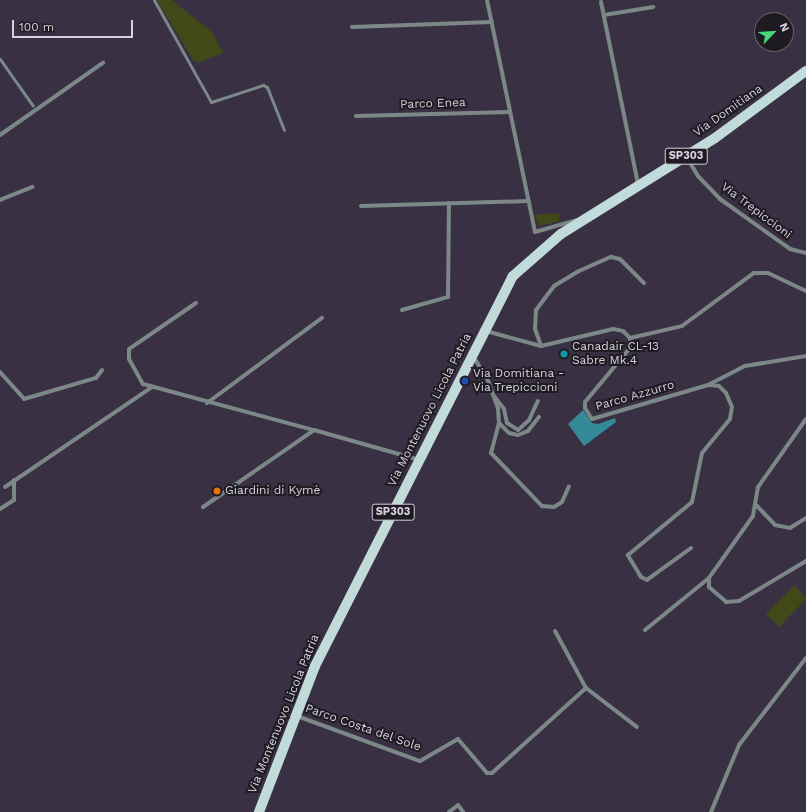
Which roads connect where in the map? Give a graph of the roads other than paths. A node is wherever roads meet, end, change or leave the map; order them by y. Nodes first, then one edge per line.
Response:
1 (154, 0) edge
2 (487, 0) edge
3 (601, 2) dead end
4 (653, 7) dead end
5 (604, 15) junction
6 (492, 22) junction
7 (352, 27) dead end
8 (0, 59) edge
9 (103, 63) dead end
10 (806, 71) edge
11 (33, 106) dead end
12 (510, 112) junction
13 (356, 116) dead end
14 (284, 130) dead end
15 (0, 135) edge
16 (686, 156) junction
17 (639, 186) junction
18 (32, 187) dead end
19 (0, 200) edge
20 (528, 201) junction
21 (449, 203) junction
22 (362, 206) dead end
23 (590, 216) junction
24 (561, 234) joint
25 (806, 253) edge
26 (644, 283) dead end
27 (806, 291) edge
28 (196, 303) dead end
29 (402, 310) dead end
30 (322, 318) dead end
31 (486, 331) junction
32 (630, 338) junction
33 (541, 346) junction
34 (473, 356) junction
35 (806, 356) edge
36 (102, 370) dead end
37 (0, 372) edge
38 (708, 385) junction
39 (152, 387) junction
40 (493, 395) junction
41 (538, 401) dead end
42 (207, 403) junction
43 (540, 417) dead end
44 (806, 419) edge
45 (499, 423) junction
46 (314, 430) junction
47 (420, 460) junction
48 (14, 480) junction
49 (5, 486) dead end
50 (569, 486) dead end
51 (755, 504) junction
52 (203, 507) dead end
53 (0, 509) edge
54 (806, 518) edge
55 (691, 548) dead end
56 (806, 561) edge
57 (709, 578) junction
58 (555, 630) dead end
59 (645, 630) dead end
60 (806, 658) edge
61 (586, 688) junction
62 (295, 715) junction
63 (637, 727) dead end
64 (258, 812) edge
65 (449, 812) edge
66 (463, 812) edge
67 (711, 812) edge

1 - 14 lane
2 - 6 street
3 - 5 street
4 - 5 street
5 - 17 street
6 - 7 street
6 - 12 street
8 - 11 lane
9 - 15 street
10 - 16 main road, Via Domitiana / SP303
12 - 13 street, Parco Enea
12 - 20 street
16 - 17 main road, Via Domitiana / SP303
16 - 25 street, Via Trepiccioni
17 - 23 main road, Via Domitiana / SP303
18 - 19 street
20 - 21 street
20 - 23 street
21 - 22 street
21 - 29 street
23 - 24 main road, Via Domitiana / SP303
24 - 31 main road, Via Montenuovo Licola Patria / SP303
26 - 33 street
27 - 32 street
28 - 39 street
30 - 42 street
31 - 33 street
31 - 34 main road, Via Montenuovo Licola Patria / SP303
32 - 33 street
32 - 38 street, Parco Azzurro
34 - 40 street
34 - 47 main road, Via Montenuovo Licola Patria / SP303
35 - 38 street, Parco Azzurro
36 - 37 street
38 - 55 street
39 - 42 street
39 - 48 street
40 - 41 street
40 - 45 street
42 - 46 street
43 - 45 street
44 - 51 street
45 - 50 street
46 - 47 street
46 - 52 street
47 - 62 main road, Via Montenuovo Licola Patria / SP303
48 - 49 street
48 - 53 street
51 - 54 street
51 - 57 street
56 - 57 street
57 - 59 street
58 - 61 street
60 - 67 street
61 - 62 street, Parco Costa del Sole
61 - 63 street
62 - 64 main road, Via Montenuovo Licola Patria / SP303
65 - 66 street

